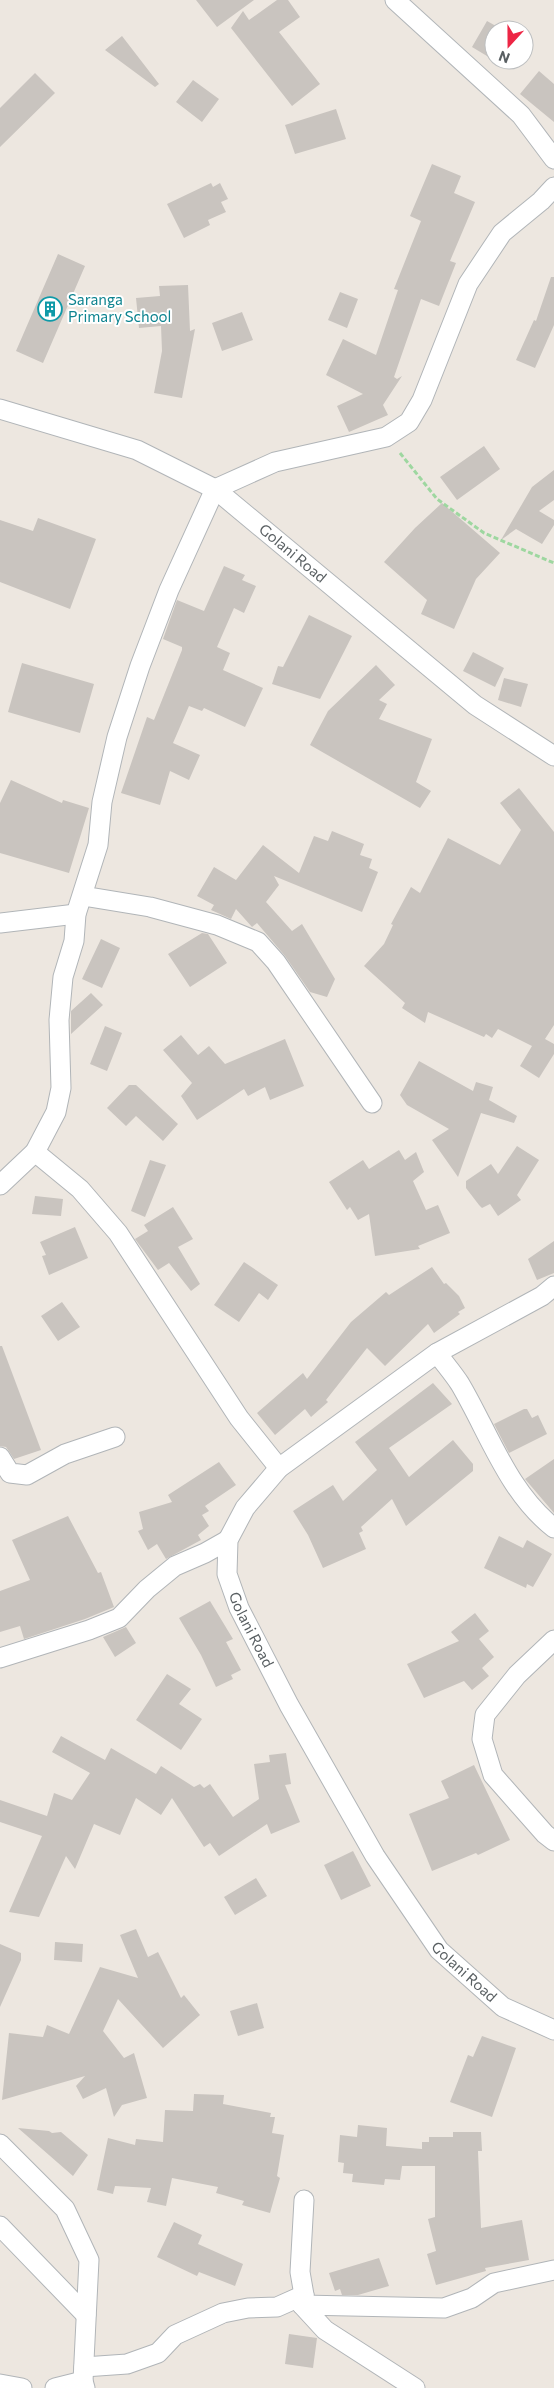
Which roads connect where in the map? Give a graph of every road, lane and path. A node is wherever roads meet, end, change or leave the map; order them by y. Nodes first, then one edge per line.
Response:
1 (395, 0) edge
2 (554, 159) edge
3 (554, 186) edge
4 (0, 409) edge
5 (386, 437) junction
6 (215, 489) junction
7 (554, 563) edge
8 (554, 756) edge
9 (83, 896) junction
10 (76, 914) junction
11 (0, 923) edge
12 (372, 1103) dead end
13 (35, 1152) junction
14 (0, 1185) edge
15 (554, 1286) edge
16 (437, 1353) junction
17 (115, 1437) dead end
18 (0, 1457) edge
19 (279, 1468) junction
20 (554, 1528) edge
21 (228, 1540) junction
22 (554, 1640) edge
23 (0, 1658) edge
24 (554, 1841) edge
25 (554, 2030) edge
26 (0, 2144) edge
27 (304, 2200) dead end
28 (0, 2226) edge
29 (554, 2270) edge
30 (303, 2300) junction
31 (86, 2315) junction
32 (84, 2379) edge
33 (0, 2384) edge
34 (22, 2388) edge
35 (55, 2388) edge
36 (415, 2388) edge

1 - 2 street
3 - 5 street
4 - 6 street, Golani Road
5 - 6 street
5 - 7 path
6 - 8 street, Golani Road
6 - 9 street
9 - 10 street
9 - 12 street
10 - 11 street
10 - 13 street
13 - 14 street
13 - 19 street
15 - 16 street, Golani Road
16 - 19 street, Golani Road
16 - 20 street
17 - 18 street
19 - 21 street, Golani Road
21 - 23 street
21 - 25 street, Golani Road
22 - 24 street
26 - 31 street
27 - 30 street
28 - 31 street
29 - 30 street
30 - 32 street
30 - 36 street
31 - 32 street
32 - 35 street
33 - 34 street

